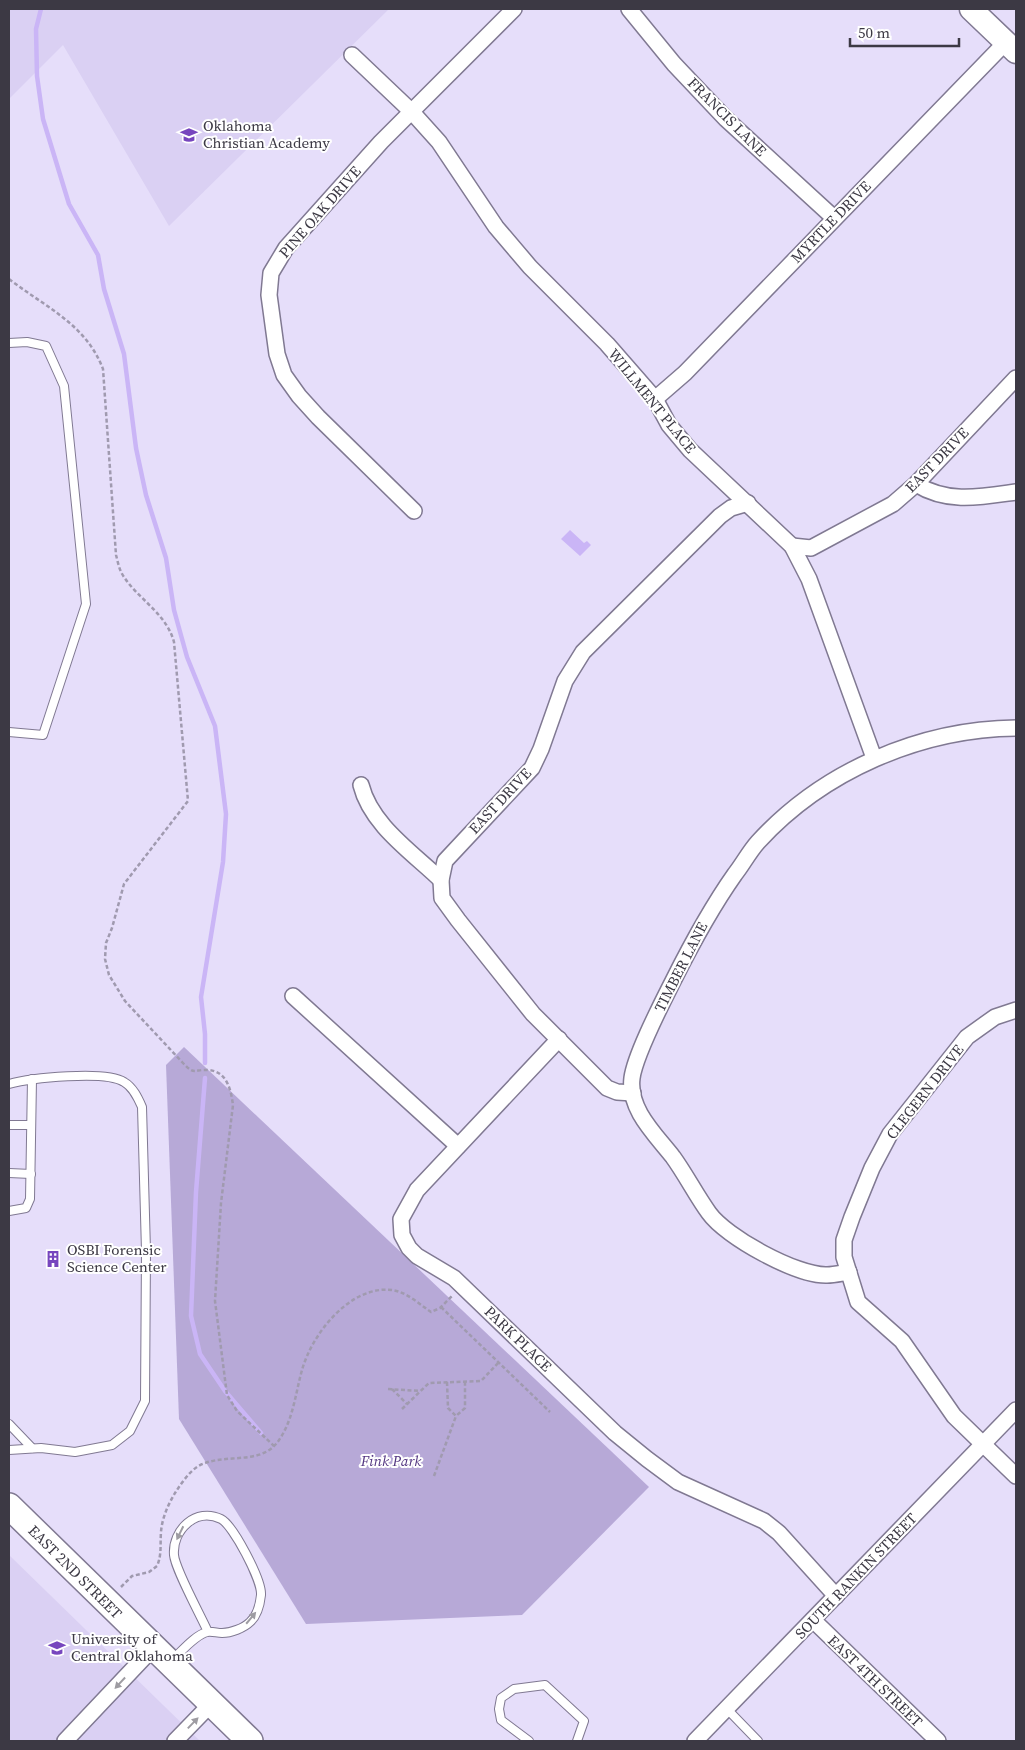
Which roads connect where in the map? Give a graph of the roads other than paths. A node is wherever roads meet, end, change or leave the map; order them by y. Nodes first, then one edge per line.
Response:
1 (514, 9) edge
2 (629, 9) edge
3 (971, 9) edge
4 (1013, 46) edge
5 (352, 55) dead end
6 (412, 112) junction
7 (834, 218) junction
8 (9, 342) edge
9 (1016, 378) edge
10 (654, 399) junction
11 (916, 484) junction
12 (1016, 492) edge
13 (748, 504) junction
14 (414, 511) dead end
15 (792, 546) junction
16 (1016, 728) edge
17 (9, 732) edge
18 (874, 758) junction
19 (361, 785) dead end
20 (440, 880) junction
21 (293, 996) dead end
22 (1016, 1010) edge
23 (559, 1038) junction
24 (32, 1079) junction
25 (9, 1084) edge
26 (632, 1093) junction
27 (9, 1125) edge
28 (31, 1125) junction
29 (458, 1146) junction
30 (9, 1173) edge
31 (30, 1174) junction
32 (9, 1211) edge
33 (849, 1272) junction
34 (1016, 1410) edge
35 (9, 1424) edge
36 (984, 1445) junction
37 (32, 1448) junction
38 (9, 1450) edge
39 (1016, 1476) edge
40 (9, 1506) edge
41 (836, 1596) junction
42 (813, 1620) junction
43 (208, 1632) junction
44 (161, 1656) junction
45 (211, 1704) junction
46 (726, 1709) junction
47 (65, 1741) edge
48 (175, 1741) edge
49 (250, 1741) edge
50 (529, 1741) edge
51 (577, 1741) edge
52 (695, 1741) edge
53 (758, 1741) edge
54 (938, 1741) edge

1 - 6 street, PINE OAK DRIVE
2 - 7 street, FRANCIS LANE
3 - 4 street
4 - 7 street, MYRTLE DRIVE
5 - 6 street, WILLMENT PLACE
6 - 10 street, WILLMENT PLACE
6 - 14 street, PINE OAK DRIVE
7 - 10 street, MYRTLE DRIVE
8 - 17 lane
9 - 11 street, EAST DRIVE
10 - 13 street, WILLMENT PLACE
11 - 12 street
11 - 15 street, EAST DRIVE
13 - 15 street, WILLMENT PLACE
13 - 20 street, EAST DRIVE
15 - 18 street, WILLMENT PLACE
16 - 18 street, TIMBER LANE
18 - 26 street, TIMBER LANE
19 - 20 street
20 - 23 street
21 - 29 street
22 - 33 street, CLEGERN DRIVE
23 - 26 street
23 - 29 street, PARK PLACE
24 - 25 lane
24 - 28 lane
24 - 37 lane
26 - 33 street
27 - 28 lane
28 - 31 lane
29 - 41 street, PARK PLACE
30 - 31 lane
31 - 32 lane
33 - 36 street, CLEGERN DRIVE
34 - 36 street, SOUTH RANKIN STREET
35 - 37 lane
36 - 39 street, CLEGERN DRIVE
36 - 41 street, SOUTH RANKIN STREET
37 - 38 lane
40 - 44 main road, EAST 2ND STREET
41 - 42 street, SOUTH RANKIN STREET
42 - 46 street, SOUTH RANKIN STREET
42 - 54 street, EAST 4TH STREET
43 -> 43 lane
43 - 44 lane
44 - 45 main road, EAST 2ND STREET
44 -> 47 street
48 -> 45 street
45 - 49 main road, EAST 2ND STREET
46 - 52 street, SOUTH RANKIN STREET
46 - 53 lane
50 - 51 lane

